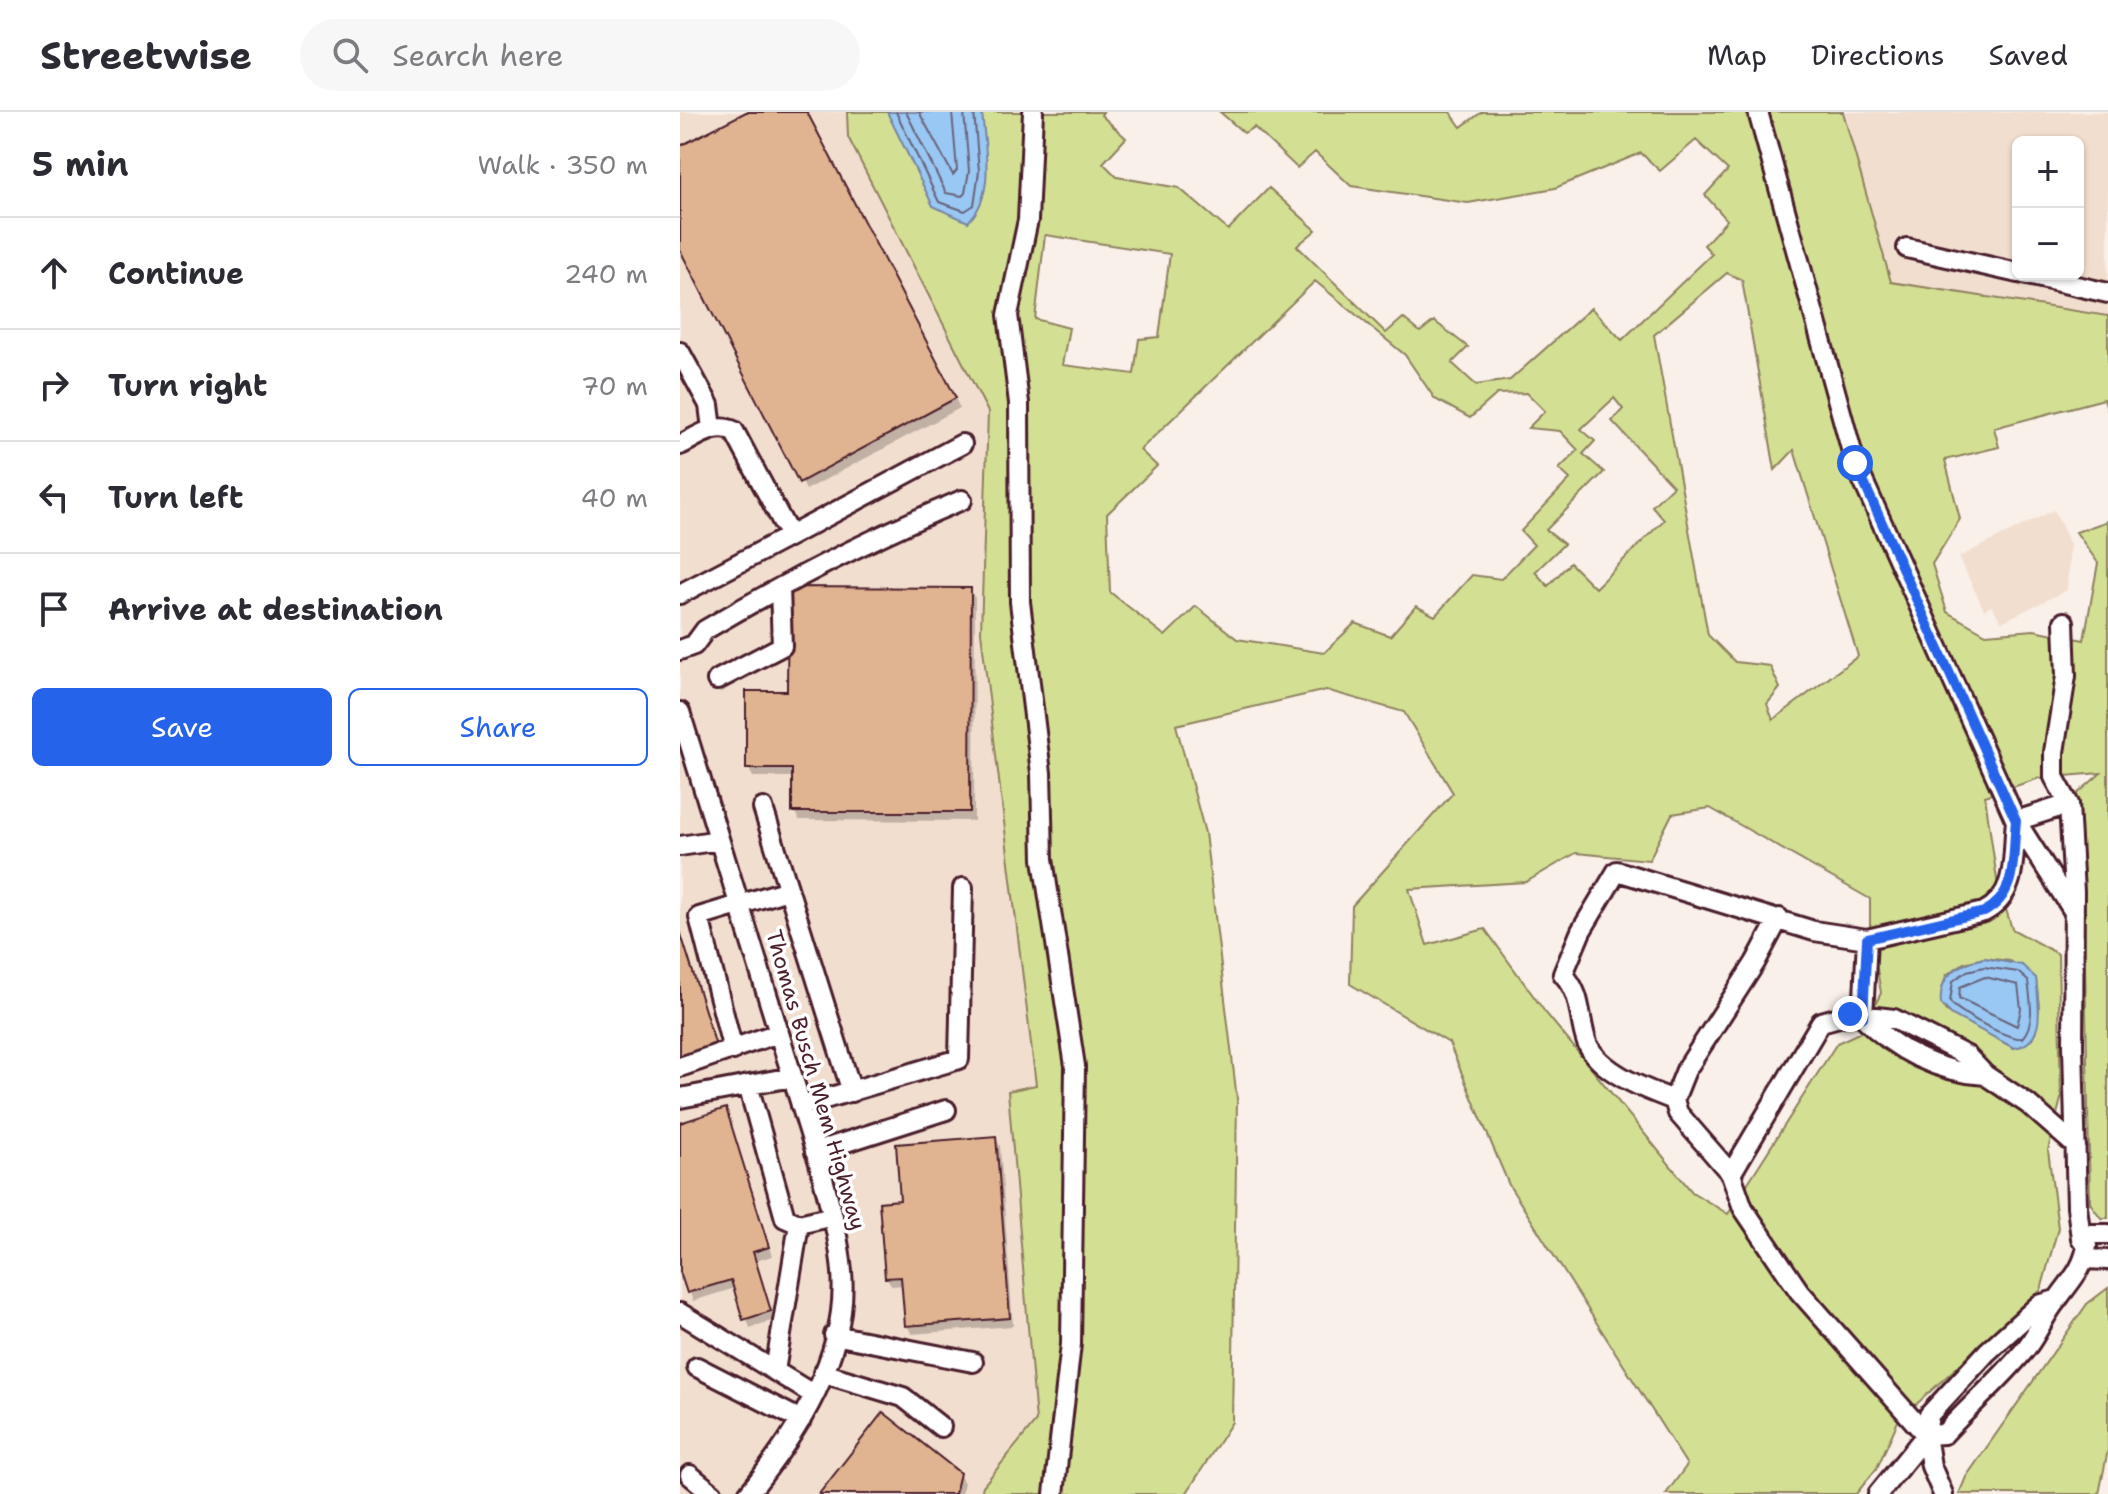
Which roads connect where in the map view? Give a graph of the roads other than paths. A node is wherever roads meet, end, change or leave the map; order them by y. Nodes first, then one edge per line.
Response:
1 (1033, 112) edge
2 (1758, 112) edge
3 (1907, 248) dead end
4 (2012, 272) edge
5 (2048, 280) edge
6 (2108, 293) edge
7 (680, 352) edge
8 (712, 429) junction
9 (962, 444) dead end
10 (680, 445) edge
11 (962, 500) dead end
12 (790, 536) junction
13 (780, 588) junction
14 (680, 594) edge
15 (2064, 622) dead end
16 (680, 650) edge
17 (717, 680) dead end
18 (680, 712) edge
19 (2069, 804) junction
20 (763, 808) dead end
21 (2016, 821) junction
22 (719, 840) junction
23 (680, 846) edge
24 (963, 888) dead end
25 (788, 890) junction
26 (739, 905) junction
27 (2074, 912) junction
28 (1779, 918) junction
29 (1867, 939) junction
30 (1863, 1017) junction
31 (778, 1033) junction
32 (733, 1050) junction
33 (680, 1067) edge
34 (792, 1077) junction
35 (748, 1085) junction
36 (852, 1092) junction
37 (680, 1098) edge
38 (1674, 1100) junction
39 (801, 1106) junction
40 (946, 1110) dead end
41 (2076, 1146) junction
42 (815, 1152) junction
43 (1731, 1174) junction
44 (833, 1216) junction
45 (799, 1224) junction
46 (2081, 1234) junction
47 (2108, 1234) edge
48 (2085, 1259) junction
49 (2108, 1260) edge
50 (2056, 1300) junction
51 (680, 1313) edge
52 (834, 1335) junction
53 (973, 1362) dead end
54 (697, 1367) dead end
55 (775, 1371) junction
56 (823, 1373) junction
57 (814, 1395) junction
58 (801, 1420) junction
59 (941, 1427) dead end
60 (1926, 1435) junction
61 (690, 1475) dead end
62 (713, 1494) edge
63 (748, 1494) edge
64 (1054, 1494) edge
65 (1878, 1494) edge
66 (1943, 1494) edge

1 - 64 street
2 - 21 street
3 - 4 street
5 - 6 street
7 - 8 street
8 - 10 street
8 - 12 street
9 - 12 street
11 - 13 street
12 - 14 street
13 - 16 street
13 - 17 street
15 - 19 street
18 - 22 street, Thomas Busch Mem Highway
19 - 21 street
19 - 27 street
20 - 25 street
21 - 27 street
21 - 29 street
22 - 23 street
22 - 26 street, Thomas Busch Mem Highway
24 - 36 street
25 - 26 street
25 - 36 street
26 - 31 street, Thomas Busch Mem Highway
26 - 32 street
27 - 41 street
28 - 29 street
28 - 38 street
28 - 38 street
29 - 30 street
30 - 41 street
30 - 43 street
31 - 32 street
31 - 34 street, Thomas Busch Mem Highway
32 - 33 street
34 - 35 street
34 - 39 street, Thomas Busch Mem Highway
35 - 37 street
35 - 45 street
36 - 39 street
38 - 43 street
39 - 42 street, Thomas Busch Mem Highway
40 - 42 street
41 - 46 street
42 - 44 street, Thomas Busch Mem Highway
43 - 60 street
44 - 45 street
44 - 52 street, Thomas Busch Mem Highway
45 - 55 street
46 - 47 street
46 - 48 street
48 - 49 street
48 - 50 street
50 - 60 street
50 - 60 street
51 - 55 street
52 - 53 street
52 - 56 street, Thomas Busch Mem Highway
54 - 58 street
55 - 57 street
56 - 57 street, Thomas Busch Mem Highway
56 - 59 street
57 - 58 street, Thomas Busch Mem Highway
58 - 63 street, Thomas Busch Mem Highway
60 - 65 street
60 - 66 street
61 - 62 street

